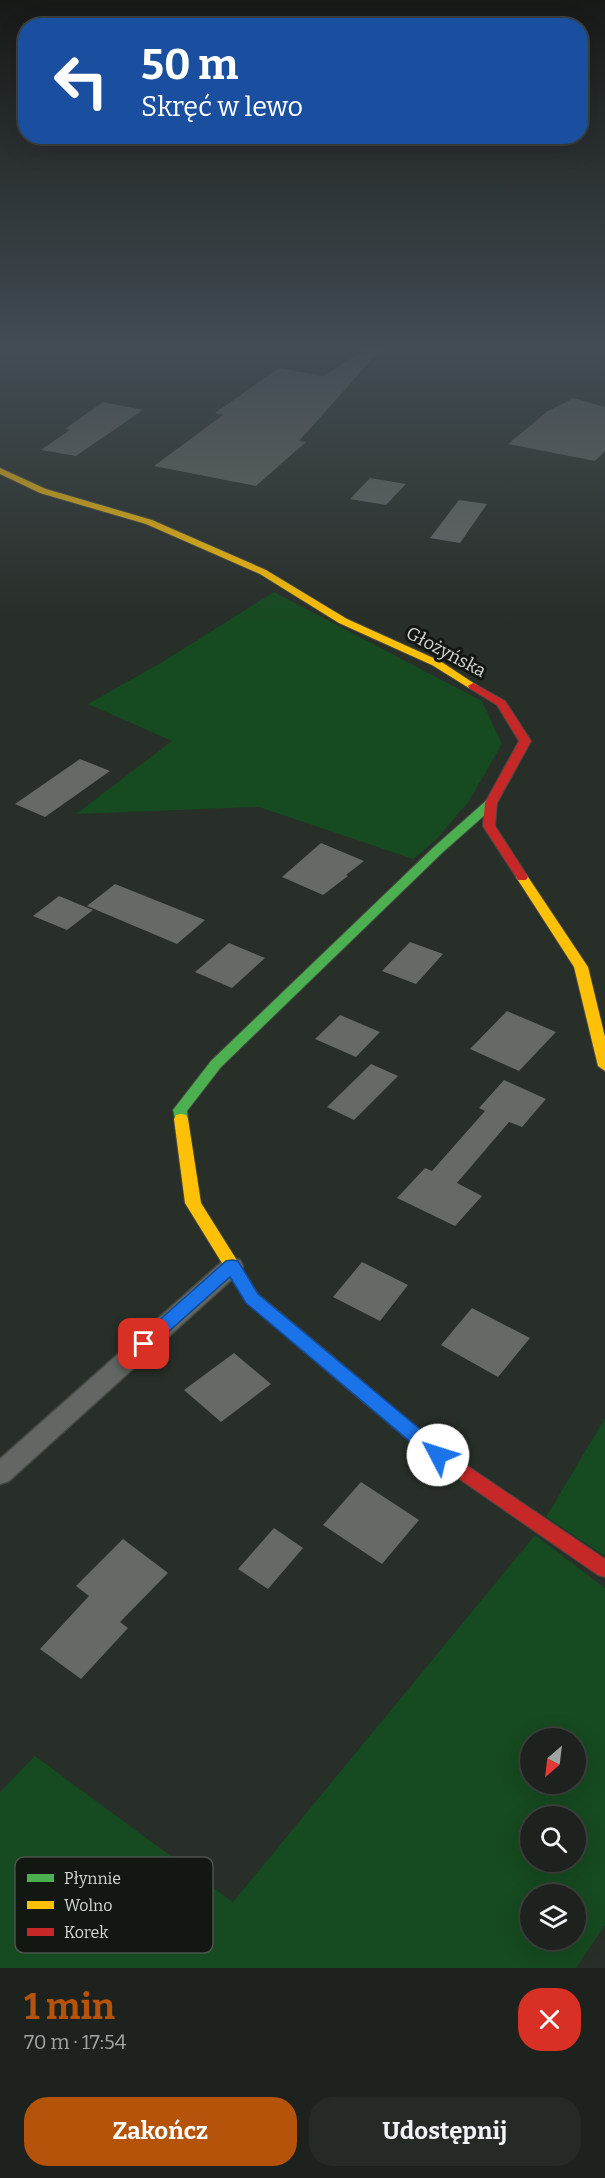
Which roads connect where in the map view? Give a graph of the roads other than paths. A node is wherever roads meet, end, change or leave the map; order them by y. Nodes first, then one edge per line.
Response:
1 (0, 471) edge
2 (490, 803) junction
3 (605, 1066) edge
4 (232, 1266) junction
5 (0, 1474) edge
6 (605, 1569) edge

1 - 2 street, Głożyńska
2 - 3 street
2 - 4 street
4 - 5 lane
4 - 6 street

